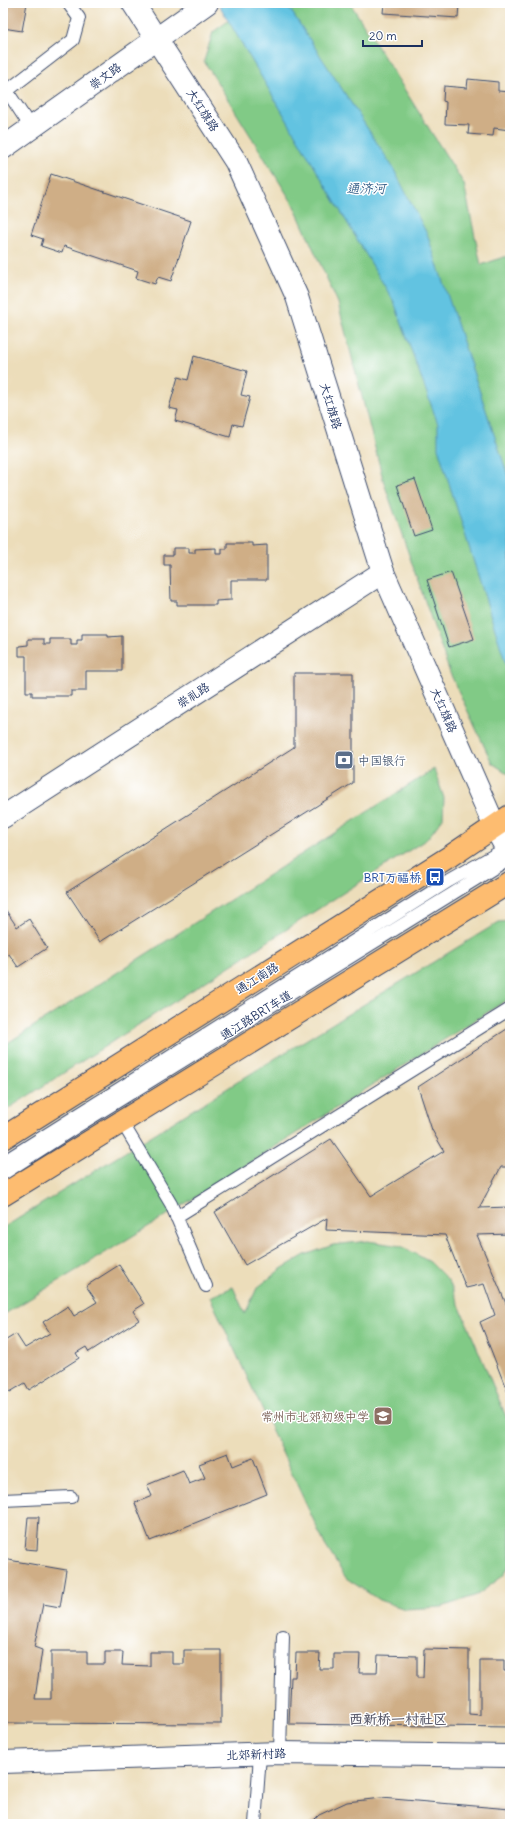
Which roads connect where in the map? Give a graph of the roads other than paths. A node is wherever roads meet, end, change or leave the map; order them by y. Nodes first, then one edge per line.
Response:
1 (68, 3) edge
2 (133, 3) edge
3 (207, 3) edge
4 (157, 38) junction
5 (5, 91) edge
6 (32, 129) junction
7 (3, 148) edge
8 (383, 572) junction
9 (3, 817) edge
10 (502, 821) edge
11 (509, 852) edge
12 (510, 882) edge
13 (510, 1009) edge
14 (122, 1122) junction
15 (3, 1138) edge
16 (3, 1162) edge
17 (3, 1174) edge
18 (3, 1196) edge
19 (176, 1217) junction
20 (206, 1286) dead end
21 (71, 1497) dead end
22 (3, 1500) edge
23 (283, 1636) dead end
24 (270, 1754) junction
25 (510, 1756) edge
26 (3, 1762) edge
27 (255, 1824) edge

1 - 5 lane
2 - 4 street, 大红旗路
3 - 4 street, 崇文路
4 - 6 street, 崇文路
4 - 8 street, 大红旗路
5 - 6 lane
6 - 7 street, 崇文路
8 - 9 street, 崇礼路
8 - 10 street, 大红旗路
10 - 11 street, 大红旗路
10 - 15 main road, 通江南路
11 - 16 lane, 通江路BRT车道
11 - 17 lane, 通江路BRT车道
12 - 14 main road
13 - 19 lane
14 - 18 main road
14 - 19 lane
19 - 20 lane
21 - 22 lane
23 - 24 lane
24 - 25 street, 北郊新村路
24 - 26 street, 北郊新村路
24 - 27 lane

